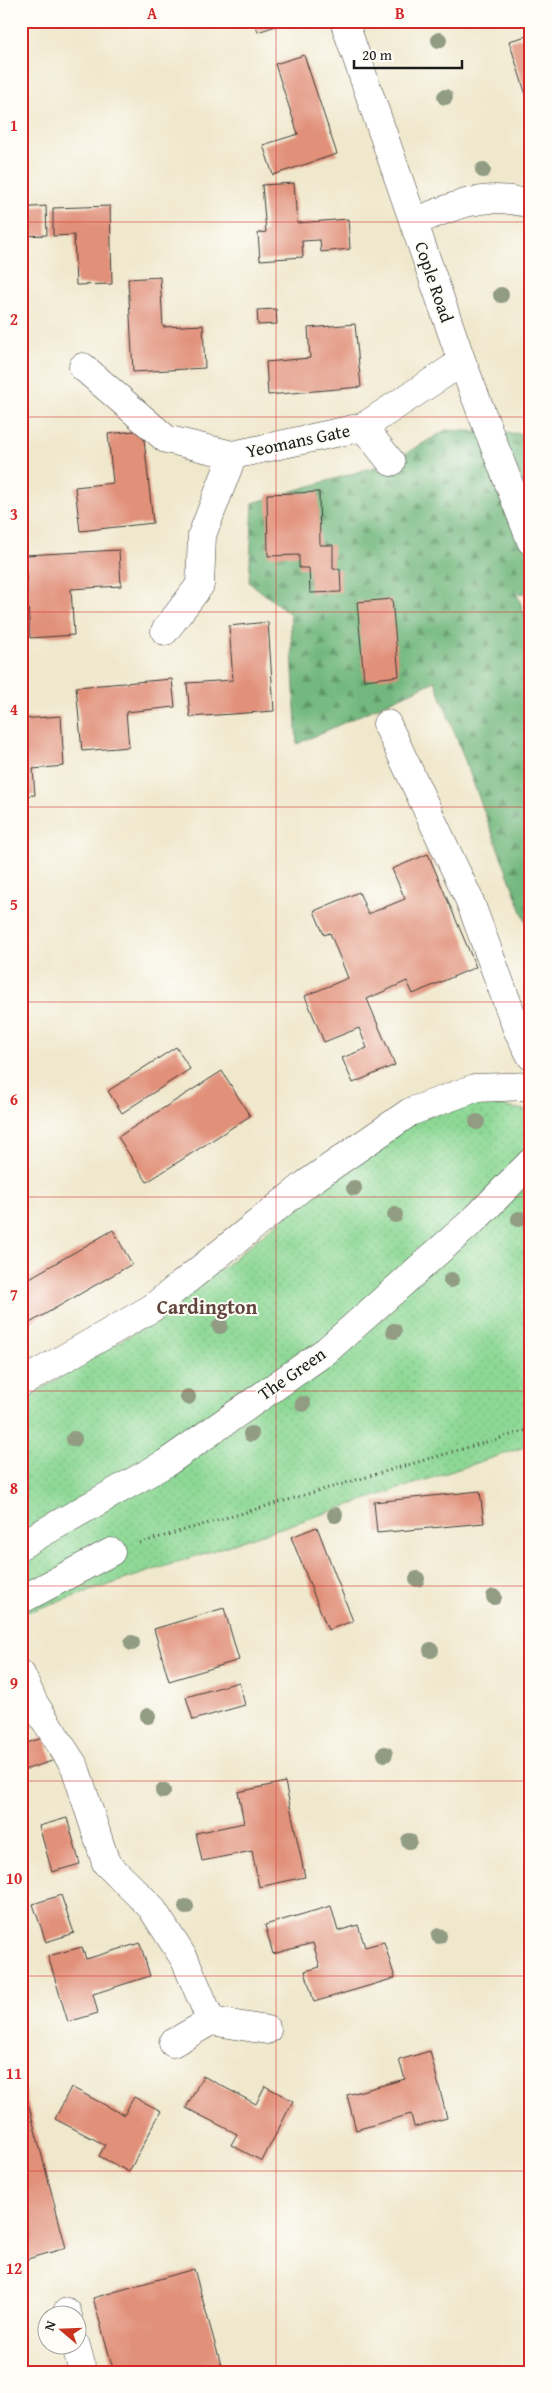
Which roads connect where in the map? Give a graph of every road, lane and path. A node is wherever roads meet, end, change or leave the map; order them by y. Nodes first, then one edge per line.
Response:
1 (344, 21) edge
2 (531, 205) edge
3 (414, 222) junction
4 (462, 362) junction
5 (83, 367) dead end
6 (363, 427) junction
7 (233, 455) junction
8 (391, 462) dead end
9 (531, 541) edge
10 (166, 631) dead end
11 (387, 724) dead end
12 (531, 1056) edge
13 (531, 1086) edge
14 (531, 1162) edge
15 (21, 1383) edge
16 (531, 1429) edge
17 (21, 1545) edge
18 (111, 1552) joint
19 (21, 1600) edge
20 (21, 1674) edge
21 (210, 2021) junction
22 (267, 2030) dead end
23 (173, 2043) dead end
24 (79, 2356) edge
25 (83, 2372) edge

1 - 3 street, Cople Road
2 - 3 street
3 - 4 street, Cople Road
4 - 6 street, Yeomans Gate
4 - 9 street, Cople Road
5 - 7 street, Yeomans Gate
6 - 7 street, Yeomans Gate
6 - 8 street, Yeomans Gate
7 - 10 street, Yeomans Gate
11 - 12 street
13 - 15 street
14 - 17 street, The Green
16 - 18 path
18 - 19 street
20 - 21 street
21 - 22 street
21 - 23 street
24 - 25 street

